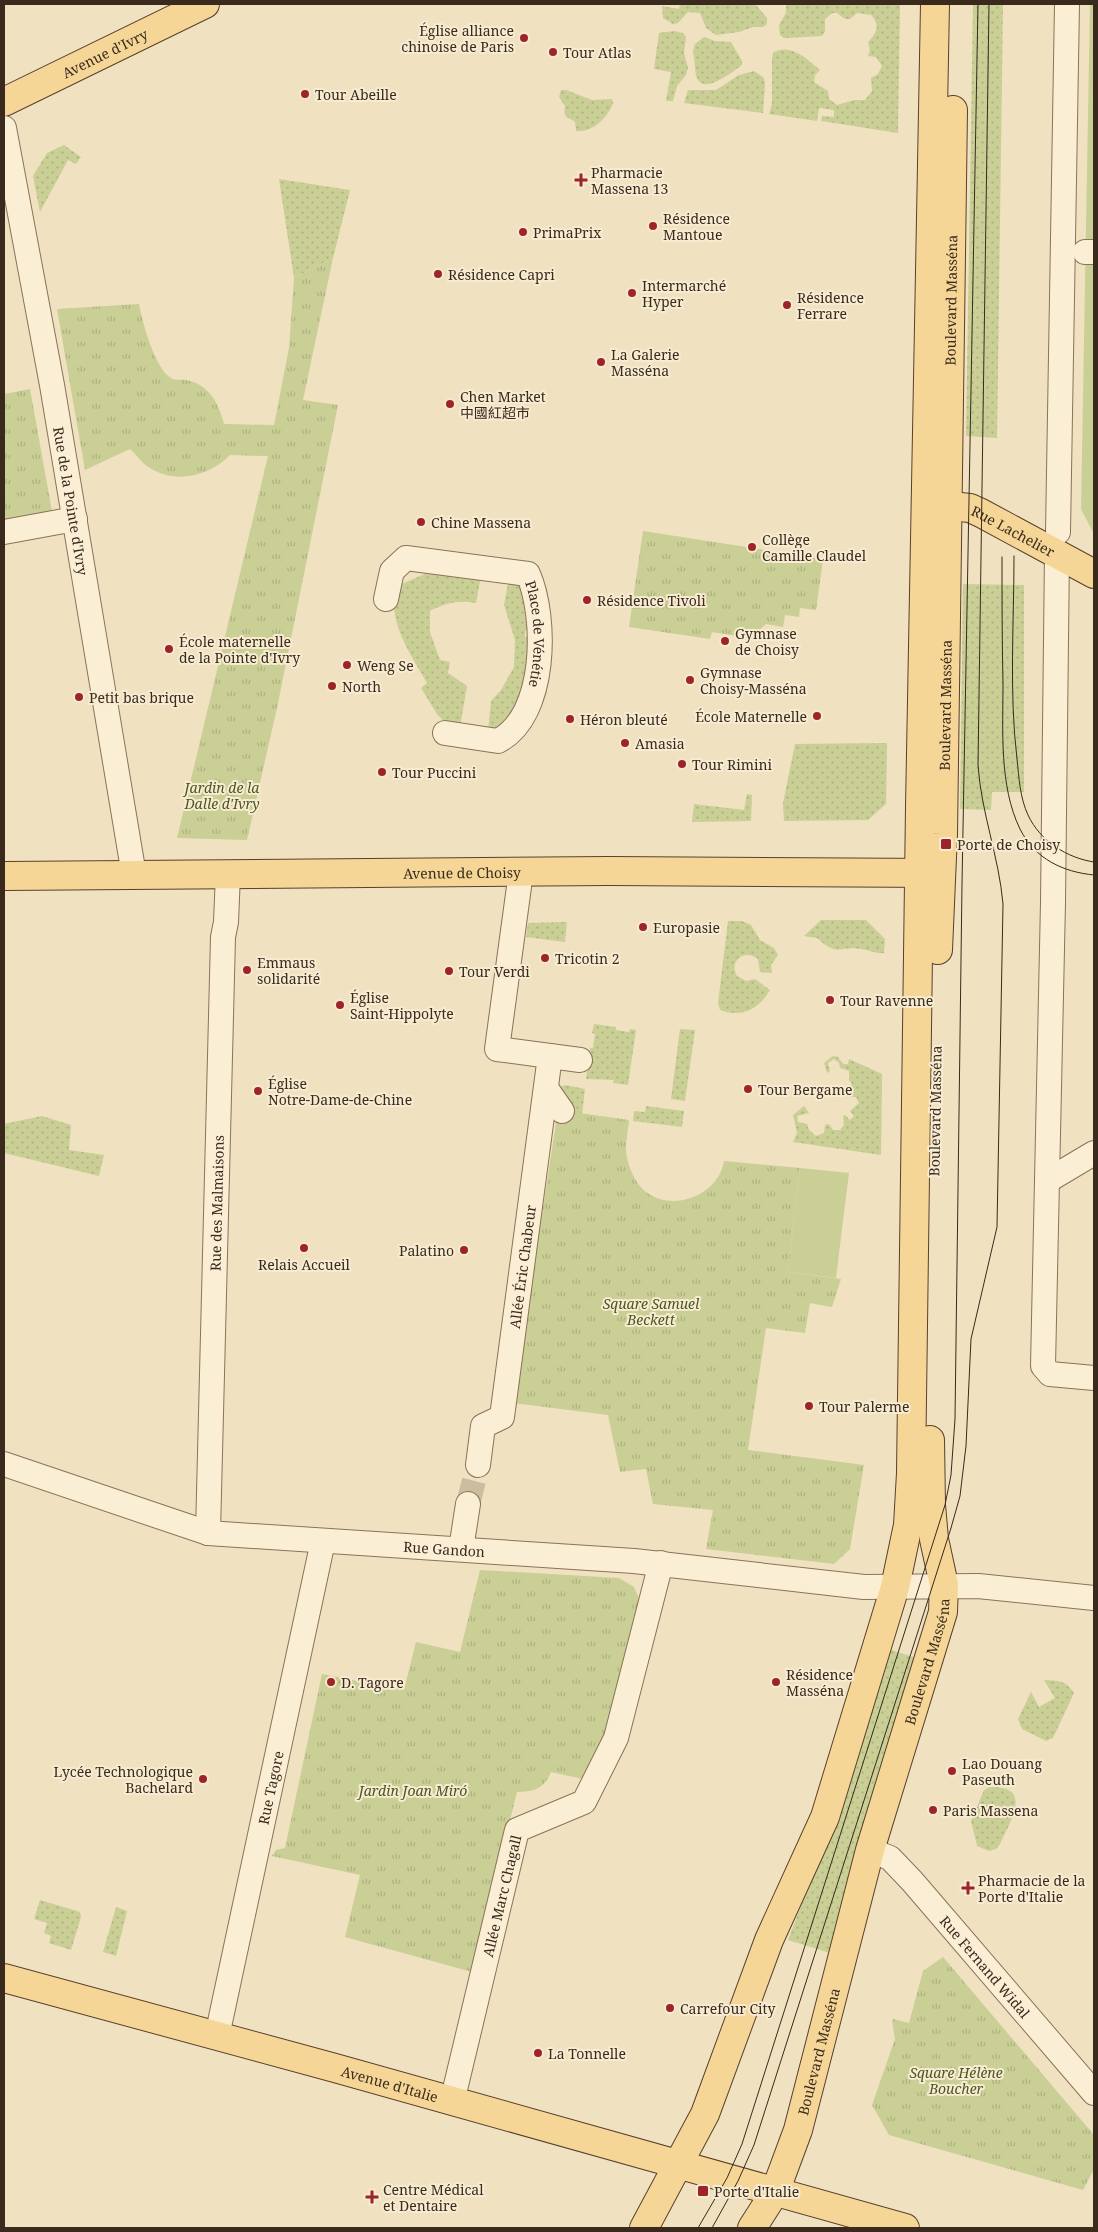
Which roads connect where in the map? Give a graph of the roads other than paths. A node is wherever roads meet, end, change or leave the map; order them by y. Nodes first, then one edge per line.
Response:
1 (205, 4) edge
2 (935, 4) edge
3 (954, 4) edge
4 (1067, 4) edge
5 (173, 11) edge
6 (4, 103) edge
7 (4, 128) edge
8 (937, 504) junction
9 (75, 519) junction
10 (4, 532) edge
11 (1058, 543) junction
12 (1094, 574) edge
13 (386, 598) dead end
14 (445, 733) dead end
15 (521, 872) junction
16 (930, 873) junction
17 (228, 874) junction
18 (134, 875) junction
19 (4, 876) edge
20 (550, 1056) junction
21 (580, 1060) dead end
22 (546, 1088) junction
23 (562, 1111) dead end
24 (1094, 1153) edge
25 (1047, 1181) junction
26 (1094, 1378) edge
27 (478, 1465) tunnel mouth
28 (10, 1466) edge
29 (468, 1504) tunnel mouth
30 (208, 1533) junction
31 (323, 1540) junction
32 (461, 1549) junction
33 (661, 1563) junction
34 (944, 1585) junction
35 (895, 1587) junction
36 (1094, 1598) edge
37 (870, 1850) junction
38 (4, 1978) edge
39 (217, 2036) junction
40 (1094, 2093) edge
41 (452, 2102) junction
42 (679, 2164) junction
43 (775, 2192) junction
44 (644, 2228) edge
45 (752, 2228) edge
46 (905, 2228) edge

1 - 5 main road, Avenue d'Ivry
2 - 8 main road, Boulevard Masséna
3 - 8 main road, Boulevard Masséna
4 - 11 street
5 - 6 main road, Avenue d'Ivry
7 - 9 street, Rue de la Pointe d'Ivry
8 - 11 main road, Rue Lachelier
8 - 16 main road, Boulevard Masséna
9 - 10 street
9 - 18 street, Rue de la Pointe d'Ivry
11 - 12 main road, Rue Lachelier
11 - 25 street
13 - 14 street, Place de Vénétie
15 - 16 main road, Avenue de Choisy
15 - 17 main road, Avenue de Choisy
15 - 20 street
16 - 34 main road, Boulevard Masséna
16 - 35 main road, Boulevard Masséna
17 - 18 main road, Avenue de Choisy
17 - 30 street, Rue des Malmaisons
18 - 19 main road, Avenue de Choisy
20 - 21 street
20 - 22 street, Allée Éric Chabeur
22 - 23 street
22 - 27 street, Allée Éric Chabeur
24 - 25 street
25 - 26 street
28 - 30 street, Rue Gandon
29 - 32 street
30 - 31 street, Rue Gandon
31 - 32 street, Rue Gandon
31 - 39 street, Rue Tagore
32 - 33 street, Rue Gandon
33 - 35 street, Rue Gandon
33 - 41 street, Allée Marc Chagall
34 - 35 street, Rue Gandon
34 - 36 street, Rue Gandon
34 - 37 main road, Boulevard Masséna
35 - 42 main road, Boulevard Masséna
37 - 40 street, Rue Fernand Widal
37 - 43 main road, Boulevard Masséna
38 - 39 main road, Avenue d'Italie
39 - 41 main road, Avenue d'Italie
41 - 42 main road, Avenue d'Italie
42 - 43 main road, Avenue d'Italie
42 - 44 main road, Boulevard Masséna
43 - 45 main road, Boulevard Masséna
43 - 46 main road, Avenue d'Italie

